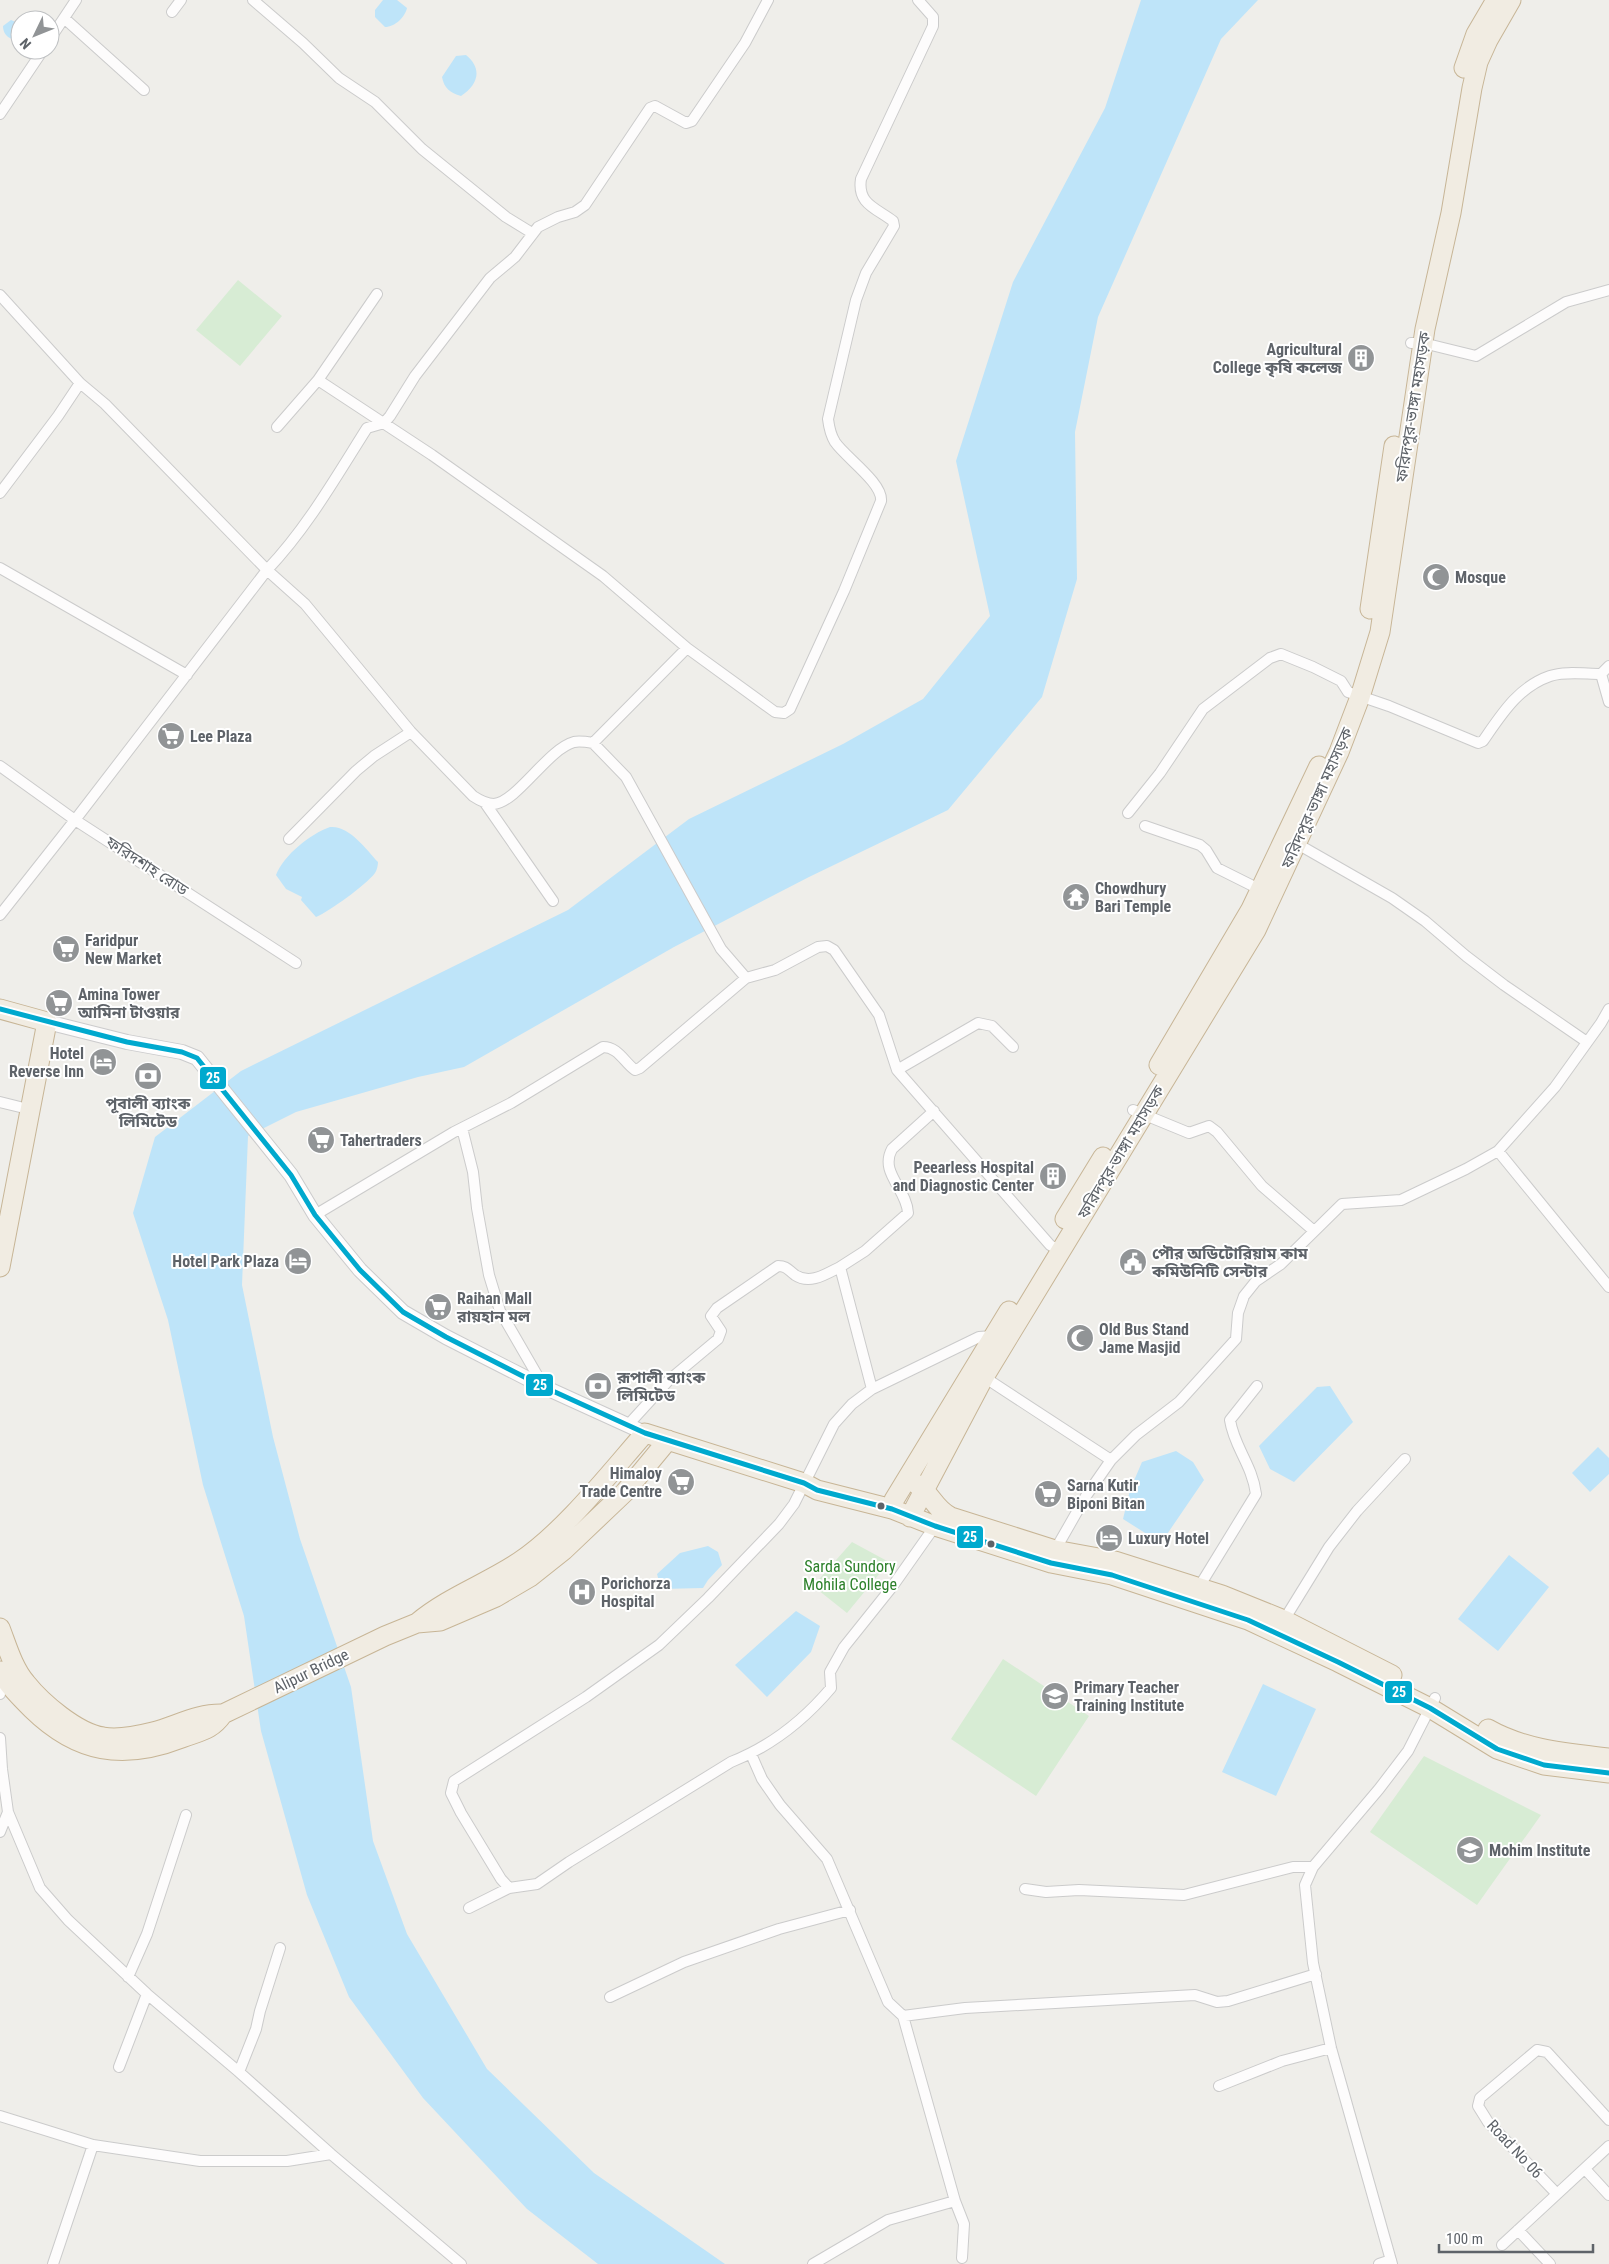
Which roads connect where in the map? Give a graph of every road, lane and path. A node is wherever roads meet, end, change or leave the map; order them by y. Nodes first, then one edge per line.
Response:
1 (76, 0) edge
2 (181, 0) edge
3 (253, 0) edge
4 (768, 0) edge
5 (918, 0) edge
6 (1496, 0) edge
7 (1511, 0) edge
8 (172, 12) dead end
9 (64, 18) junction
10 (60, 24) edge
11 (36, 60) edge
12 (144, 90) dead end
13 (0, 114) edge
14 (1452, 168) junction
15 (532, 234) junction
16 (1609, 290) edge
17 (377, 294) dead end
18 (0, 295) edge
19 (1417, 343) junction
20 (318, 380) junction
21 (80, 383) junction
22 (384, 423) junction
23 (277, 427) dead end
24 (0, 493) edge
25 (0, 568) edge
26 (267, 570) junction
27 (687, 648) junction
28 (1609, 666) edge
29 (1601, 674) junction
30 (187, 675) junction
31 (1354, 695) junction
32 (1609, 702) edge
33 (411, 732) junction
34 (593, 743) junction
35 (0, 766) edge
36 (484, 802) junction
37 (1128, 813) dead end
38 (75, 820) junction
39 (1145, 826) dead end
40 (289, 839) dead end
41 (1291, 840) junction
42 (1261, 890) junction
43 (553, 901) dead end
44 (0, 915) edge
45 (1249, 927) junction
46 (296, 963) dead end
47 (746, 978) junction
48 (1609, 1008) edge
49 (0, 1009) edge
50 (41, 1020) junction
51 (1587, 1042) junction
52 (1013, 1047) dead end
53 (897, 1070) junction
54 (0, 1102) edge
55 (20, 1107) junction
56 (934, 1111) junction
57 (1138, 1112) junction
58 (462, 1128) junction
59 (1498, 1151) junction
60 (0, 1204) edge
61 (315, 1215) junction
62 (1314, 1231) junction
63 (1055, 1248) junction
64 (0, 1267) edge
65 (840, 1267) junction
66 (1609, 1287) edge
67 (994, 1336) junction
68 (984, 1377) junction
69 (1257, 1386) dead end
70 (544, 1387) junction
71 (872, 1389) junction
72 (961, 1404) junction
73 (628, 1425) junction
74 (645, 1433) junction
75 (668, 1440) junction
76 (1405, 1459) dead end
77 (1111, 1460) junction
78 (804, 1483) junction
79 (915, 1485) junction
80 (892, 1509) junction
81 (910, 1516) junction
82 (935, 1526) junction
83 (1053, 1556) junction
84 (1198, 1587) junction
85 (1284, 1620) junction
86 (417, 1623) junction
87 (0, 1628) edge
88 (5, 1668) edge
89 (0, 1694) edge
90 (1433, 1703) junction
91 (0, 1738) edge
92 (751, 1754) junction
93 (1609, 1758) edge
94 (1, 1769) edge
95 (1609, 1772) edge
96 (8, 1812) junction
97 (186, 1815) dead end
98 (0, 1832) edge
99 (1313, 1867) junction
100 (509, 1888) junction
101 (1025, 1889) dead end
102 (469, 1908) dead end
103 (850, 1910) junction
104 (280, 1948) dead end
105 (1316, 1974) junction
106 (128, 1977) junction
107 (146, 1994) junction
108 (610, 1997) dead end
109 (903, 2016) junction
110 (1331, 2048) junction
111 (119, 2067) dead end
112 (240, 2072) junction
113 (1219, 2086) dead end
114 (0, 2116) edge
115 (1609, 2120) edge
116 (93, 2145) junction
117 (1609, 2146) edge
118 (331, 2154) junction
119 (1585, 2169) junction
120 (1557, 2194) junction
121 (1609, 2194) edge
122 (955, 2201) junction
123 (1518, 2230) junction
124 (1502, 2245) dead end
125 (962, 2258) dead end
126 (1392, 2262) edge
127 (52, 2264) edge
128 (461, 2264) edge
129 (813, 2264) edge
130 (1379, 2264) edge
131 (1550, 2264) edge

1 - 9 street
2 - 8 street
3 - 15 street
4 - 15 street
5 - 27 street
6 - 14 highway, ফরিদপুর-ভাঙ্গা মহাসড়ক
7 - 14 highway, ফরিদপুর-ভাঙ্গা মহাসড়ক
9 - 10 street
9 - 12 street
11 - 13 street
14 - 19 highway, ফরিদপুর-ভাঙ্গা মহাসড়ক
15 - 22 street
16 - 19 street
17 - 20 street
18 - 21 street
19 - 31 highway, ফরিদপুর-ভাঙ্গা মহাসড়ক
20 - 22 street
20 - 23 street
21 - 24 street
21 - 26 street
22 - 26 street
22 - 27 street
25 - 30 street
26 - 30 street
26 - 33 street
27 - 34 street
28 - 29 street
29 - 31 street
29 - 32 street
30 - 38 street
31 - 37 street
31 - 41 highway, ফরিদপুর-ভাঙ্গা মহাসড়ক
33 - 36 street
33 - 40 street
34 - 36 street
34 - 47 street
35 - 38 street, ফরিদশাহ রোড
36 - 43 street
38 - 44 street
38 - 46 street, ফরিদশাহ রোড
39 - 42 street
41 - 42 highway, ফরিদপুর-ভাঙ্গা মহাসড়ক
41 - 45 highway, ফরিদপুর-ভাঙ্গা মহাসড়ক
41 - 51 street
42 - 45 highway, ফরিদপুর-ভাঙ্গা মহাসড়ক
45 - 57 highway, ফরিদপুর-ভাঙ্গা মহাসড়ক
47 - 53 street
47 - 58 street
48 - 51 street
49 - 50 highway
50 - 55 highway
50 - 61 main road
50 - 64 highway
51 - 59 street
52 - 53 street
53 - 56 street
54 - 55 street
55 - 60 highway
56 - 63 street
56 - 65 street
57 - 62 street
57 - 63 highway, ফরিদপুর-ভাঙ্গা মহাসড়ক
58 - 61 street
58 - 70 street
59 - 62 street
59 - 66 street
61 - 70 main road
62 - 77 street
63 - 67 highway, ফরিদপুর-ভাঙ্গা মহাসড়ক
63 - 68 highway, ফরিদপুর-ভাঙ্গা মহাসড়ক
65 - 71 street
65 - 73 street
67 - 71 street
67 - 72 highway, ফরিদপুর-ভাঙ্গা মহাসড়ক
68 - 72 highway, ফরিদপুর-ভাঙ্গা মহাসড়ক
68 - 77 street
69 - 84 street
70 - 73 main road
71 - 78 street
72 - 79 highway, ফরিদপুর-ভাঙ্গা মহাসড়ক
73 - 74 main road
74 - 75 highway
74 - 86 highway
75 - 78 highway
75 - 86 highway
76 - 85 street
77 - 83 street
78 - 79 highway
78 - 80 highway
78 - 100 street
79 - 80 highway, ফরিদপুর-ভাঙ্গা মহাসড়ক
79 - 81 highway, ফরিদপুর-ভাঙ্গা মহাসড়ক
79 - 83 highway
80 - 81 highway
81 - 82 highway
82 - 83 highway
82 - 92 street
83 - 84 highway
83 - 90 highway
84 - 85 highway
85 - 90 highway
86 - 88 highway, Alipur Bridge
87 - 88 highway, Alipur Bridge
88 - 89 street
90 - 93 highway
90 - 95 highway
90 - 99 street
91 - 94 street
92 - 100 street
92 - 103 street
94 - 96 street
96 - 98 street
96 - 106 street
97 - 106 street
99 - 101 street
99 - 105 street
100 - 102 street
103 - 108 street
103 - 109 street
104 - 112 street
105 - 109 street
105 - 110 street
106 - 107 street
107 - 111 street
107 - 112 street
109 - 122 street
110 - 113 street
110 - 126 street
112 - 118 street
114 - 116 street
115 - 120 street, Road No 06
116 - 118 street
116 - 127 street
117 - 119 street
118 - 128 street
119 - 120 street
119 - 121 street
120 - 123 street
122 - 125 street
122 - 129 street
123 - 124 street
123 - 131 street
126 - 130 street

